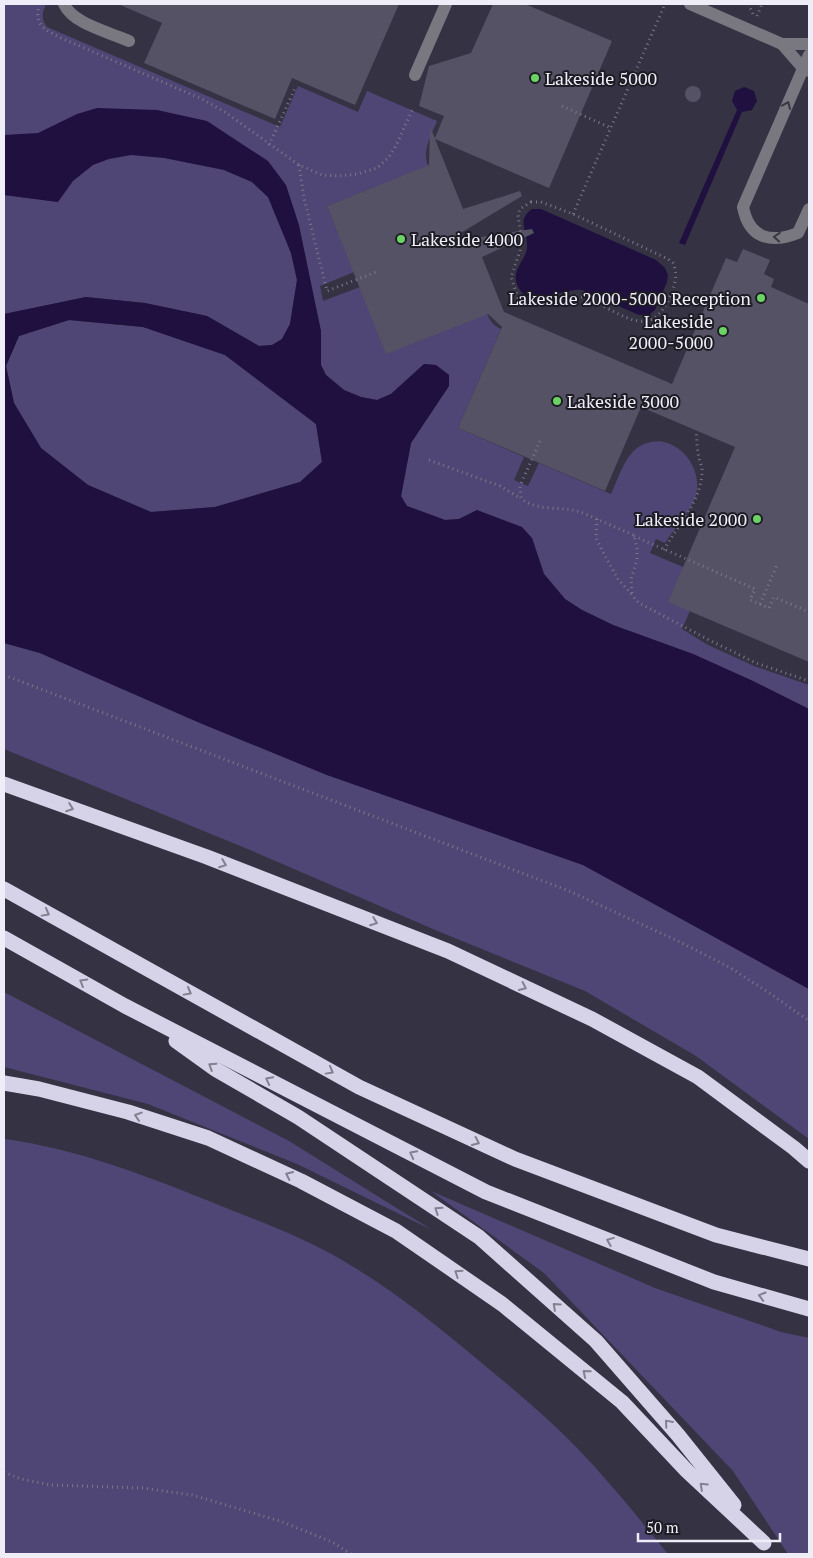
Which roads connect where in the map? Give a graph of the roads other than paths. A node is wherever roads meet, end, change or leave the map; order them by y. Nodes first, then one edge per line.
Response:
1 (64, 4) edge
2 (446, 4) edge
3 (690, 4) edge
4 (129, 41) dead end
5 (782, 44) junction
6 (809, 44) edge
7 (809, 55) edge
8 (806, 70) edge
9 (415, 75) dead end
10 (809, 209) edge
11 (4, 778) edge
12 (4, 784) edge
13 (24, 792) junction
14 (4, 889) edge
15 (4, 938) edge
16 (125, 1006) junction
17 (4, 1083) edge
18 (809, 1161) edge
19 (809, 1260) edge
20 (809, 1310) edge
21 (768, 1549) edge

1 - 4 lane
2 - 9 lane
3 - 5 lane
5 - 6 lane
5 - 8 lane
7 - 8 lane
10 -> 8 lane
11 - 13 highway
12 - 13 highway
13 -> 18 highway
14 -> 19 highway
16 -> 15 highway
20 -> 16 highway
21 -> 16 highway
21 -> 17 highway

